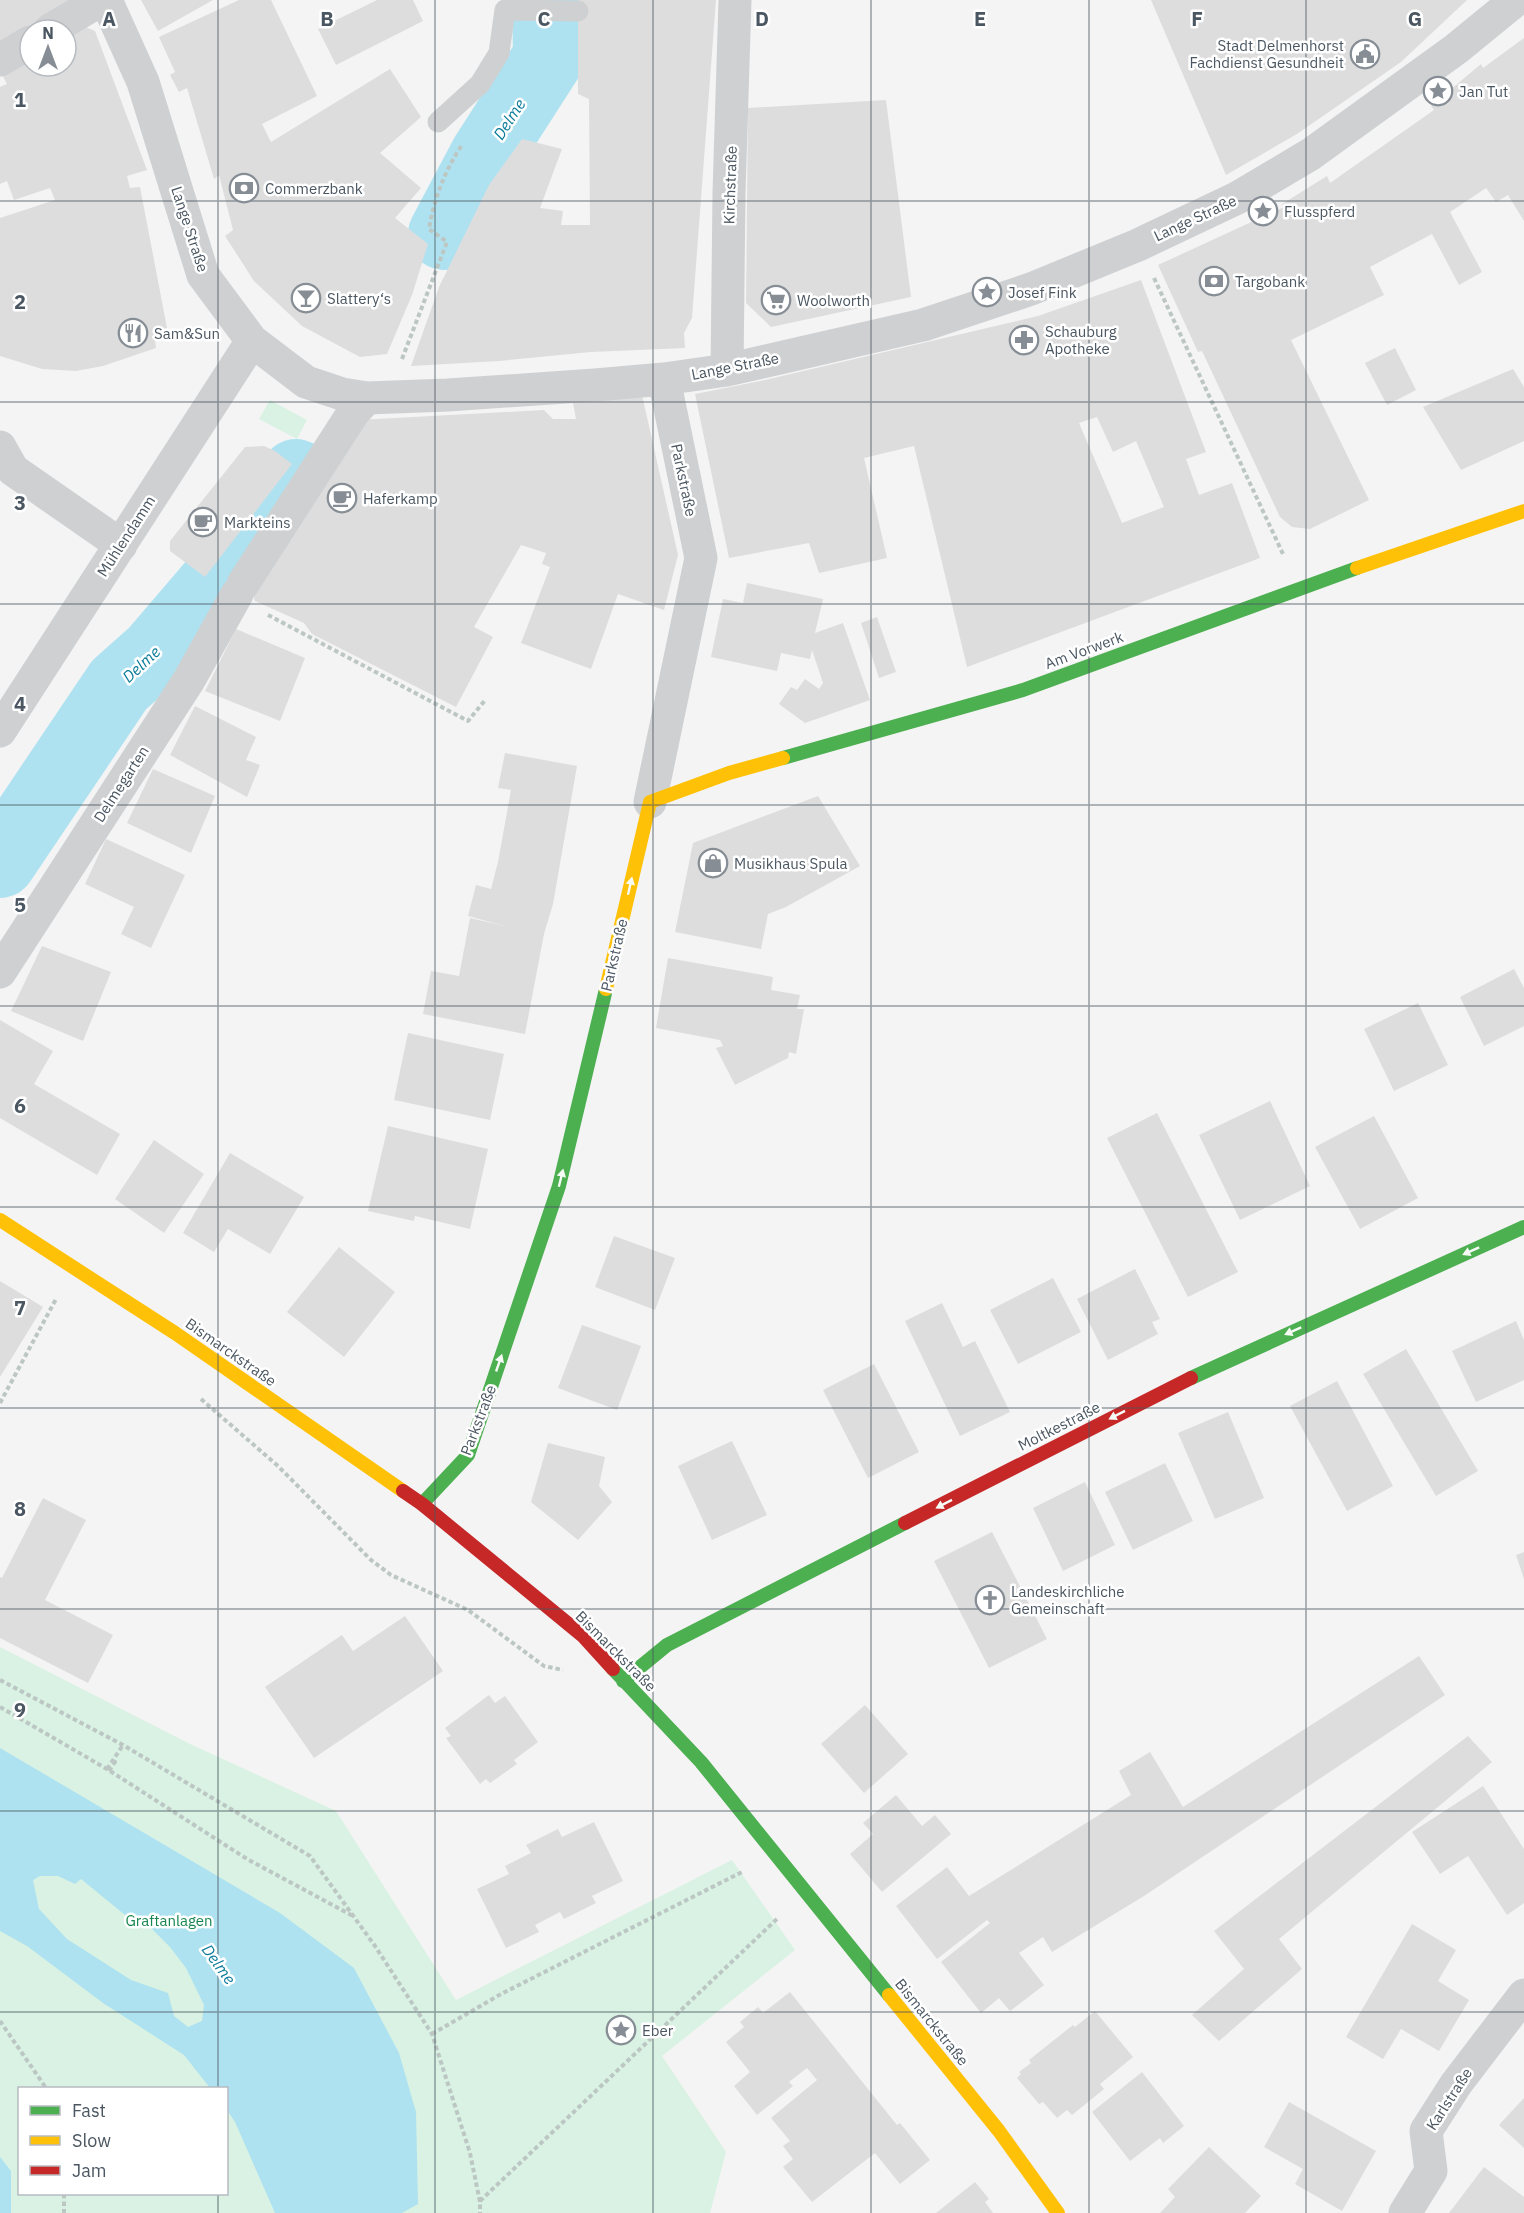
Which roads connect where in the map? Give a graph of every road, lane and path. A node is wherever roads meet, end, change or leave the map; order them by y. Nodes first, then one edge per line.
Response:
1 (101, 0) edge
2 (106, 0) edge
3 (1516, 0) edge
4 (728, 8) edge
5 (576, 11) dead end
6 (70, 18) edge
7 (18, 49) edge
8 (0, 60) edge
9 (438, 122) dead end
10 (464, 142) dead end
11 (1138, 245) junction
12 (252, 341) junction
13 (728, 369) junction
14 (664, 380) junction
15 (377, 398) junction
16 (0, 447) edge
17 (1524, 511) edge
18 (122, 544) junction
19 (1298, 589) junction
20 (246, 596) junction
21 (486, 699) dead end
22 (0, 731) edge
23 (650, 802) junction
24 (0, 972) edge
25 (0, 1220) edge
26 (1524, 1227) edge
27 (74, 1267) junction
28 (200, 1399) dead end
29 (0, 1404) edge
30 (422, 1504) junction
31 (566, 1670) dead end
32 (0, 1680) edge
33 (623, 1681) junction
34 (0, 1707) edge
35 (123, 1745) junction
36 (108, 1770) junction
37 (775, 1853) junction
38 (805, 1892) junction
39 (354, 1916) junction
40 (1524, 1995) edge
41 (0, 2021) edge
42 (432, 2034) junction
43 (45, 2087) edge
44 (64, 2195) edge
45 (480, 2202) junction
46 (64, 2213) edge
47 (480, 2213) edge
48 (1058, 2213) edge
49 (1405, 2213) edge

1 - 6 street
2 - 12 street, Lange Straße
3 - 11 street, Lange Straße
4 - 13 street, Kirchstraße
5 - 9 lane
7 - 8 street
10 - 15 path
11 - 13 street, Lange Straße
11 - 19 path
12 - 15 street, Lange Straße
12 - 18 street, Mühlendamm
13 - 14 street, Lange Straße
14 - 15 street, Lange Straße
14 - 23 street, Parkstraße
15 - 20 street, Delmegarten
16 - 18 street
17 - 19 street, Am Vorwerk
18 - 22 street, Mühlendamm
19 - 23 street, Am Vorwerk
20 - 21 path
20 - 24 street, Delmegarten
30 -> 23 street, Parkstraße
25 - 27 street, Bismarckstraße
26 -> 33 street, Moltkestraße
27 - 29 path
27 - 30 street, Bismarckstraße
28 - 31 path
30 - 33 street, Bismarckstraße
32 - 35 path
33 - 37 street, Bismarckstraße
34 - 36 path
35 - 36 path
35 - 39 path
36 - 39 path
37 - 38 street, Bismarckstraße
37 - 42 path
38 - 45 path
38 - 48 street, Bismarckstraße
39 - 42 path
40 - 49 street, Karlstraße
41 - 43 path
42 - 45 path
44 - 46 path
45 - 47 path

